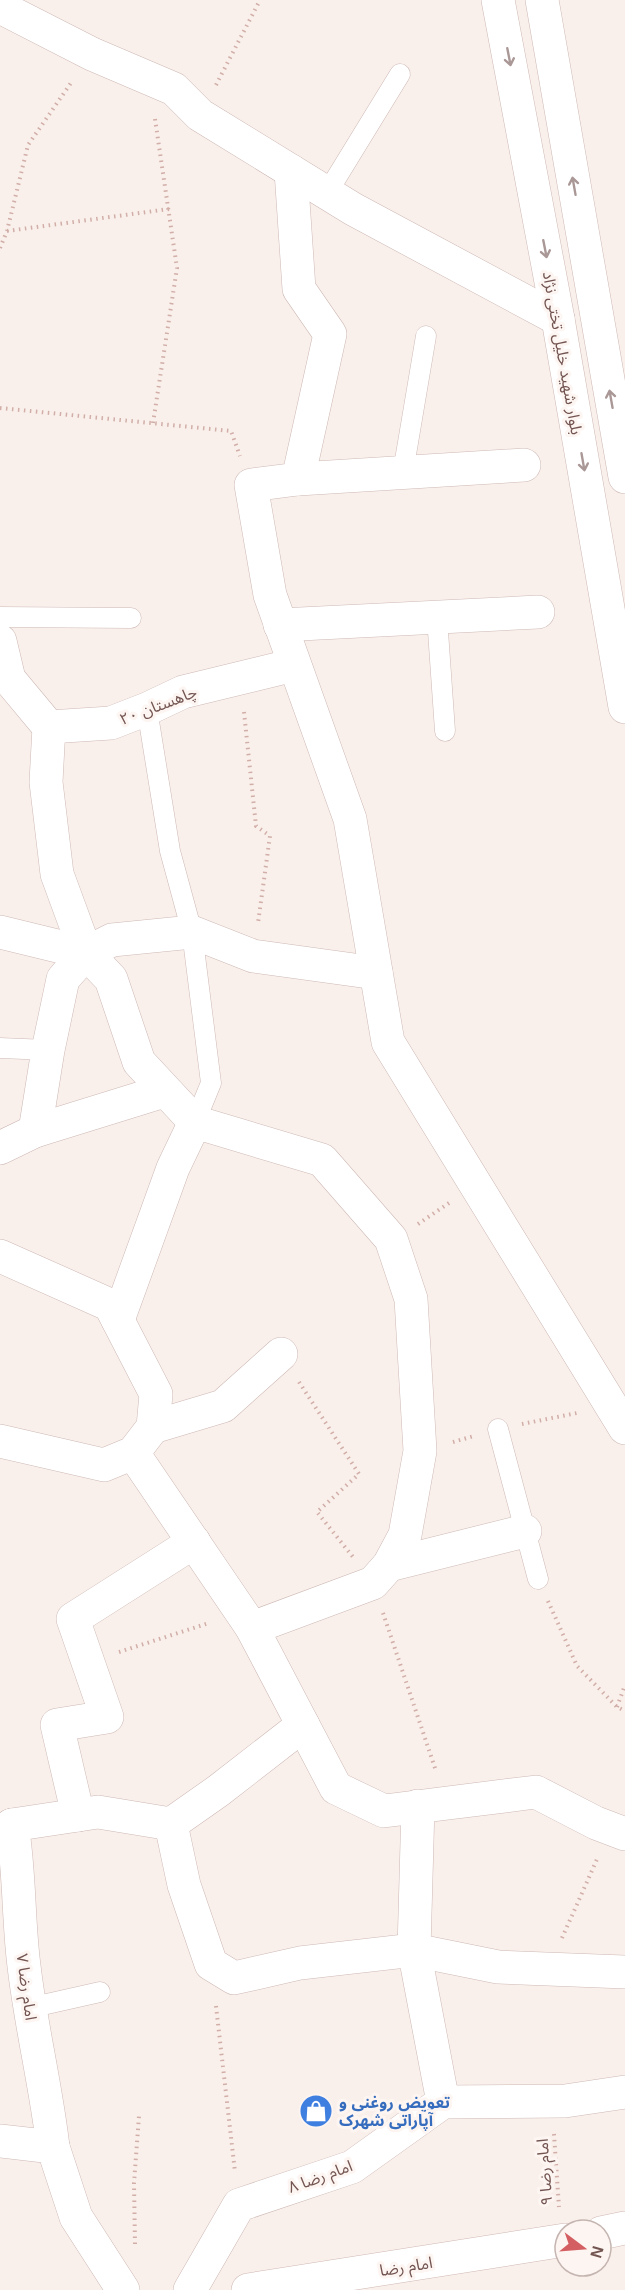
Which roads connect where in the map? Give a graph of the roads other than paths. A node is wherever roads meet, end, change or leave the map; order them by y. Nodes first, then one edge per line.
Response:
1 (498, 0) edge
2 (542, 0) edge
3 (0, 7) edge
4 (400, 74) dead end
5 (291, 171) junction
6 (327, 193) junction
7 (558, 319) junction
8 (426, 336) dead end
9 (524, 465) dead end
10 (403, 472) junction
11 (625, 477) edge
12 (298, 479) junction
13 (538, 612) dead end
14 (0, 617) edge
15 (437, 617) junction
16 (131, 618) dead end
17 (280, 625) junction
18 (1, 651) edge
19 (294, 665) junction
20 (625, 707) edge
21 (147, 709) junction
22 (49, 727) junction
23 (445, 731) dead end
24 (0, 932) edge
25 (192, 932) junction
26 (86, 953) junction
27 (376, 973) junction
28 (0, 1048) edge
29 (48, 1050) junction
30 (164, 1091) junction
31 (195, 1122) junction
32 (35, 1131) junction
33 (0, 1148) edge
34 (0, 1256) edge
35 (118, 1320) junction
36 (281, 1354) dead end
37 (153, 1426) junction
38 (625, 1428) edge
39 (498, 1429) dead end
40 (0, 1440) edge
41 (133, 1453) junction
42 (525, 1531) junction
43 (194, 1542) junction
44 (389, 1565) junction
45 (538, 1579) road end
46 (247, 1620) junction
47 (303, 1725) junction
48 (418, 1806) junction
49 (78, 1815) junction
50 (171, 1824) junction
51 (6, 1828) edge
52 (618, 1832) edge
53 (414, 1950) junction
54 (625, 1972) edge
55 (100, 1992) dead end
56 (29, 2008) junction
57 (625, 2092) edge
58 (443, 2102) junction
59 (0, 2141) edge
60 (53, 2147) junction
61 (553, 2243) edge
62 (123, 2290) edge
63 (190, 2290) edge
64 (248, 2290) edge

1 -> 7 street, بلوار شهید خلیل تختی نژاد
11 -> 2 street
3 - 5 street
4 - 6 lane
5 - 6 street
5 - 12 street
6 - 7 street
7 -> 20 street, بلوار شهید خلیل تختی نژاد
8 - 10 lane
9 - 10 street
10 - 12 street
12 - 17 street
13 - 15 street
14 - 16 lane
15 - 17 street
15 - 23 lane
17 - 19 street
18 - 22 street
19 - 21 street, چاهستان ۲۰
19 - 27 street
21 - 22 street, چاهستان ۲۰
21 - 25 lane
22 - 26 street
24 - 26 street
25 - 26 street
25 - 27 street
25 - 31 lane
26 - 29 street
26 - 30 street
27 - 38 street
28 - 29 lane
29 - 32 street
30 - 31 street
30 - 32 street
31 - 35 street
31 - 44 street
32 - 33 street
34 - 35 street
35 - 37 street
36 - 37 street
37 - 41 street
39 - 42 lane
40 - 41 street
41 - 43 street
42 - 44 street
42 - 45 lane
43 - 46 street
43 - 49 street
44 - 46 street
46 - 47 street
47 - 48 street
47 - 50 street
48 - 52 street
48 - 53 street
49 - 50 street
49 - 51 street
50 - 53 street
51 - 56 street, امام رضا ۷
53 - 54 street
53 - 58 street
55 - 56 lane
56 - 60 street, امام رضا ۷
57 - 58 street
58 - 63 street, امام رضا ۸
59 - 60 street
60 - 62 street, امام رضا ۷
61 - 64 street, امام رضا

